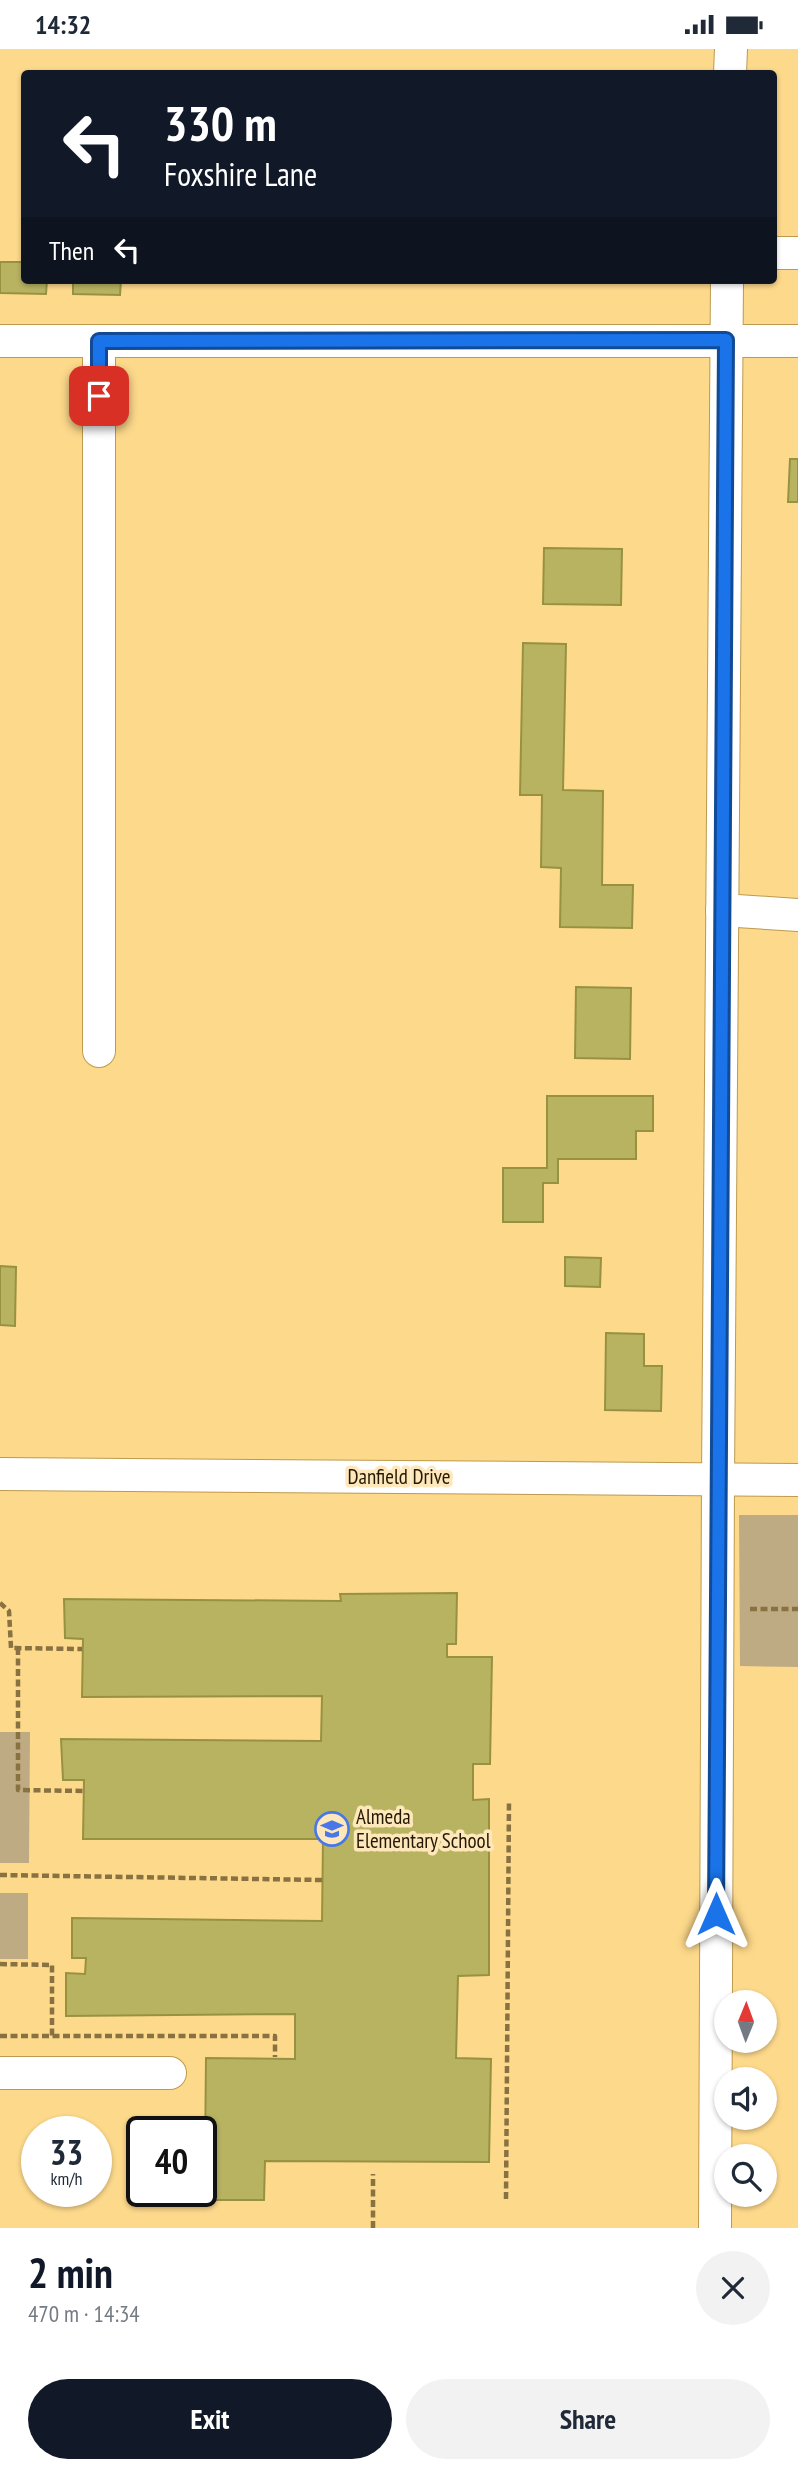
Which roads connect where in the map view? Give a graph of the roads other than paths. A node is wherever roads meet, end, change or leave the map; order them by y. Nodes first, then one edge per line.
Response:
1 (731, 49) edge
2 (730, 70) edge
3 (777, 253) edge
4 (798, 254) edge
5 (727, 284) edge
6 (726, 340) junction
7 (0, 341) edge
8 (99, 341) junction
9 (798, 341) edge
10 (722, 910) junction
11 (798, 915) edge
12 (99, 1051) dead end
13 (0, 1474) edge
14 (718, 1480) junction
15 (798, 1480) edge
16 (0, 2073) edge
17 (170, 2073) dead end
18 (715, 2228) edge

1 - 2 street
3 - 4 street
5 - 6 street
6 - 8 street
6 - 9 street
6 - 10 street
7 - 8 street
8 - 12 street
10 - 11 street
10 - 14 street
13 - 14 street, Danfield Drive
14 - 15 street, Danfield Drive
14 - 18 street
16 - 17 street

